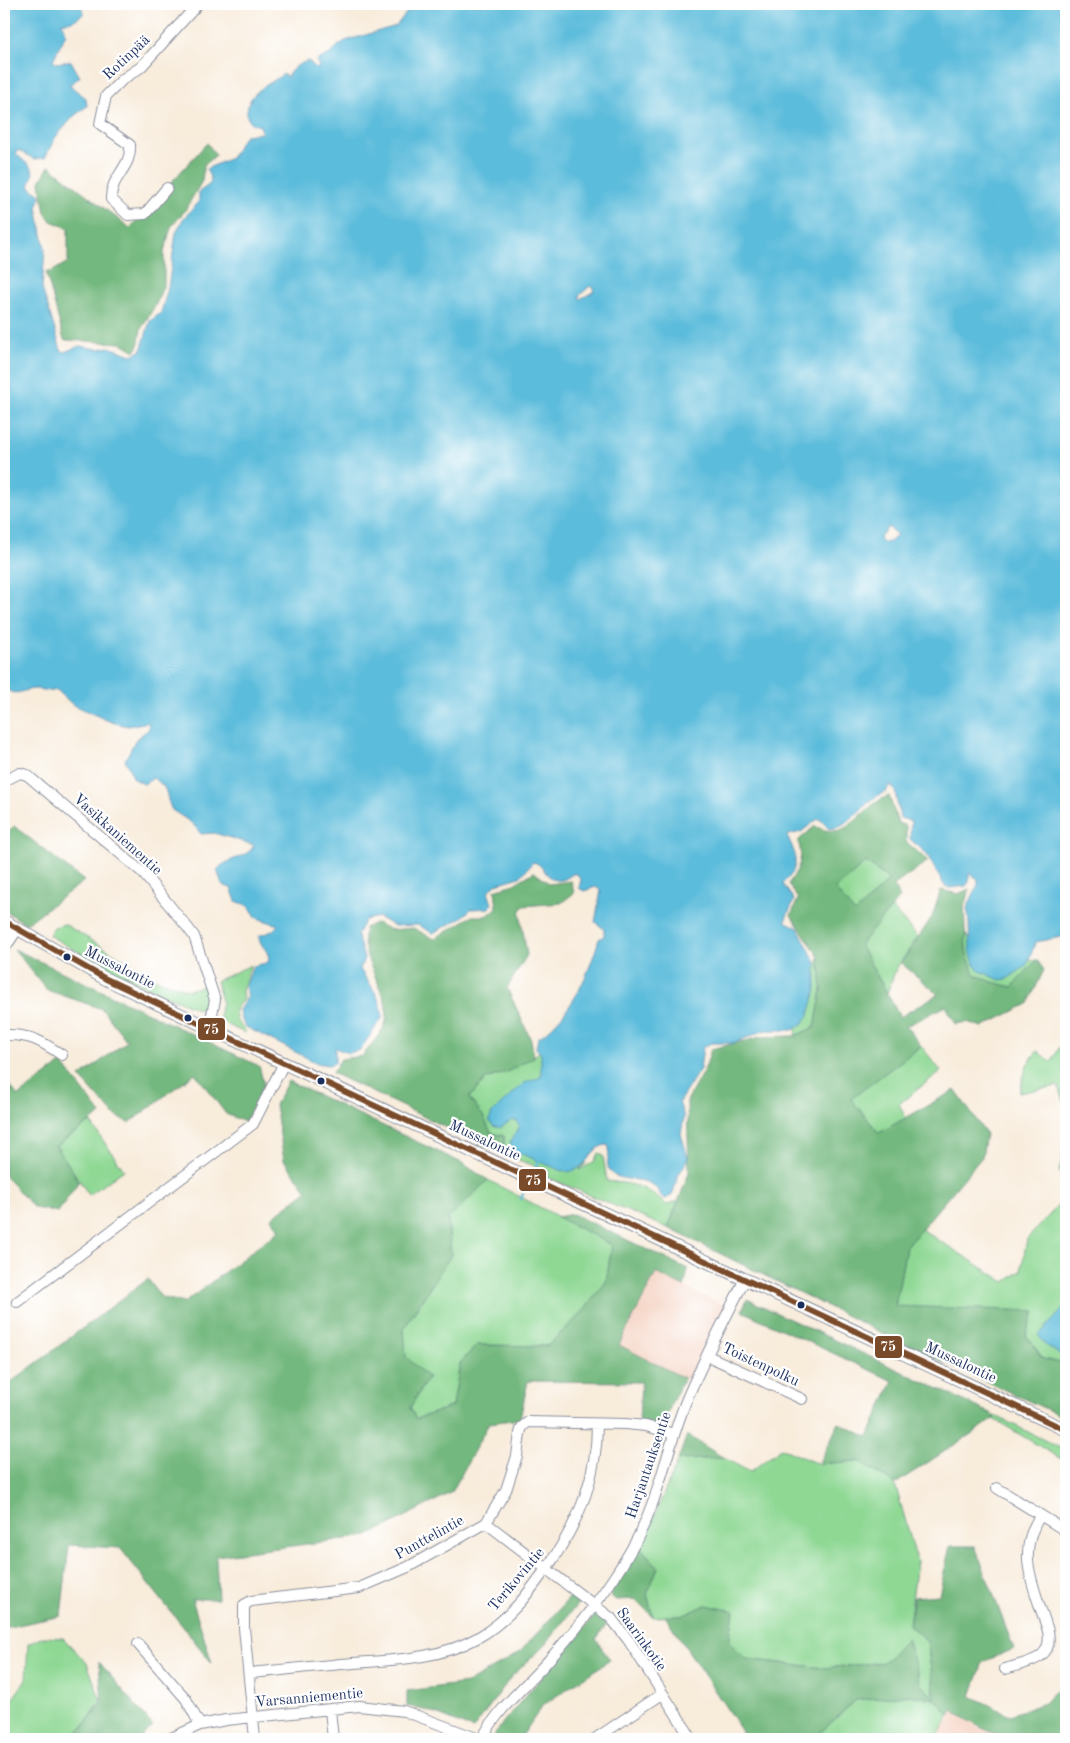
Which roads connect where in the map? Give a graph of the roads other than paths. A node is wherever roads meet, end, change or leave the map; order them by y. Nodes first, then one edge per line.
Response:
1 (198, 4) edge
2 (167, 188) dead end
3 (4, 781) edge
4 (4, 921) edge
5 (17, 930) junction
6 (4, 949) edge
7 (208, 1028) junction
8 (4, 1035) edge
9 (62, 1055) dead end
10 (284, 1063) junction
11 (745, 1279) junction
12 (17, 1302) dead end
13 (708, 1356) junction
14 (802, 1399) dead end
15 (596, 1424) junction
16 (1066, 1430) edge
17 (674, 1434) junction
18 (997, 1488) dead end
19 (1040, 1516) junction
20 (486, 1523) junction
21 (1066, 1531) edge
22 (546, 1569) junction
23 (593, 1605) junction
24 (138, 1644) dead end
25 (1005, 1669) dead end
26 (249, 1673) junction
27 (662, 1694) junction
28 (330, 1710) junction
29 (252, 1717) junction
30 (200, 1725) junction
31 (174, 1738) edge
32 (255, 1739) edge
33 (333, 1739) edge
34 (481, 1739) edge
35 (595, 1739) edge
36 (692, 1739) edge

1 - 2 street, Rotinpää
3 - 7 street, Vasikkaniementie
4 - 5 main road, Mussalontie
5 - 6 street
5 - 7 main road, Mussalontie
7 - 10 main road, Mussalontie
8 - 9 street
10 - 11 main road, Mussalontie
10 - 12 street
11 - 13 street, Harjantauksentie
11 - 16 main road, Mussalontie
13 - 14 street, Toistenpolku
13 - 17 street, Harjantauksentie
15 - 17 street, Punttelintie
15 - 20 street, Punttelintie
15 - 22 street, Terikovintie
17 - 23 street, Harjantauksentie
18 - 19 street
19 - 21 street
19 - 25 street
20 - 22 street, Saarinkotie
20 - 26 street, Punttelintie
22 - 23 street, Saarinkotie
22 - 26 street, Terikovintie
23 - 27 street, Saarinkotie
23 - 34 street, Harjantauksentie
24 - 30 street
26 - 29 street, Punttelintie
27 - 35 street, Saarinkotie
27 - 36 street, Saarinkotie
28 - 29 street, Varsanniementie
28 - 33 street
28 - 34 street, Varsanniementie
29 - 30 street, Varsanniementie
29 - 32 street, Punttelintie
30 - 31 street, Varsanniementie

